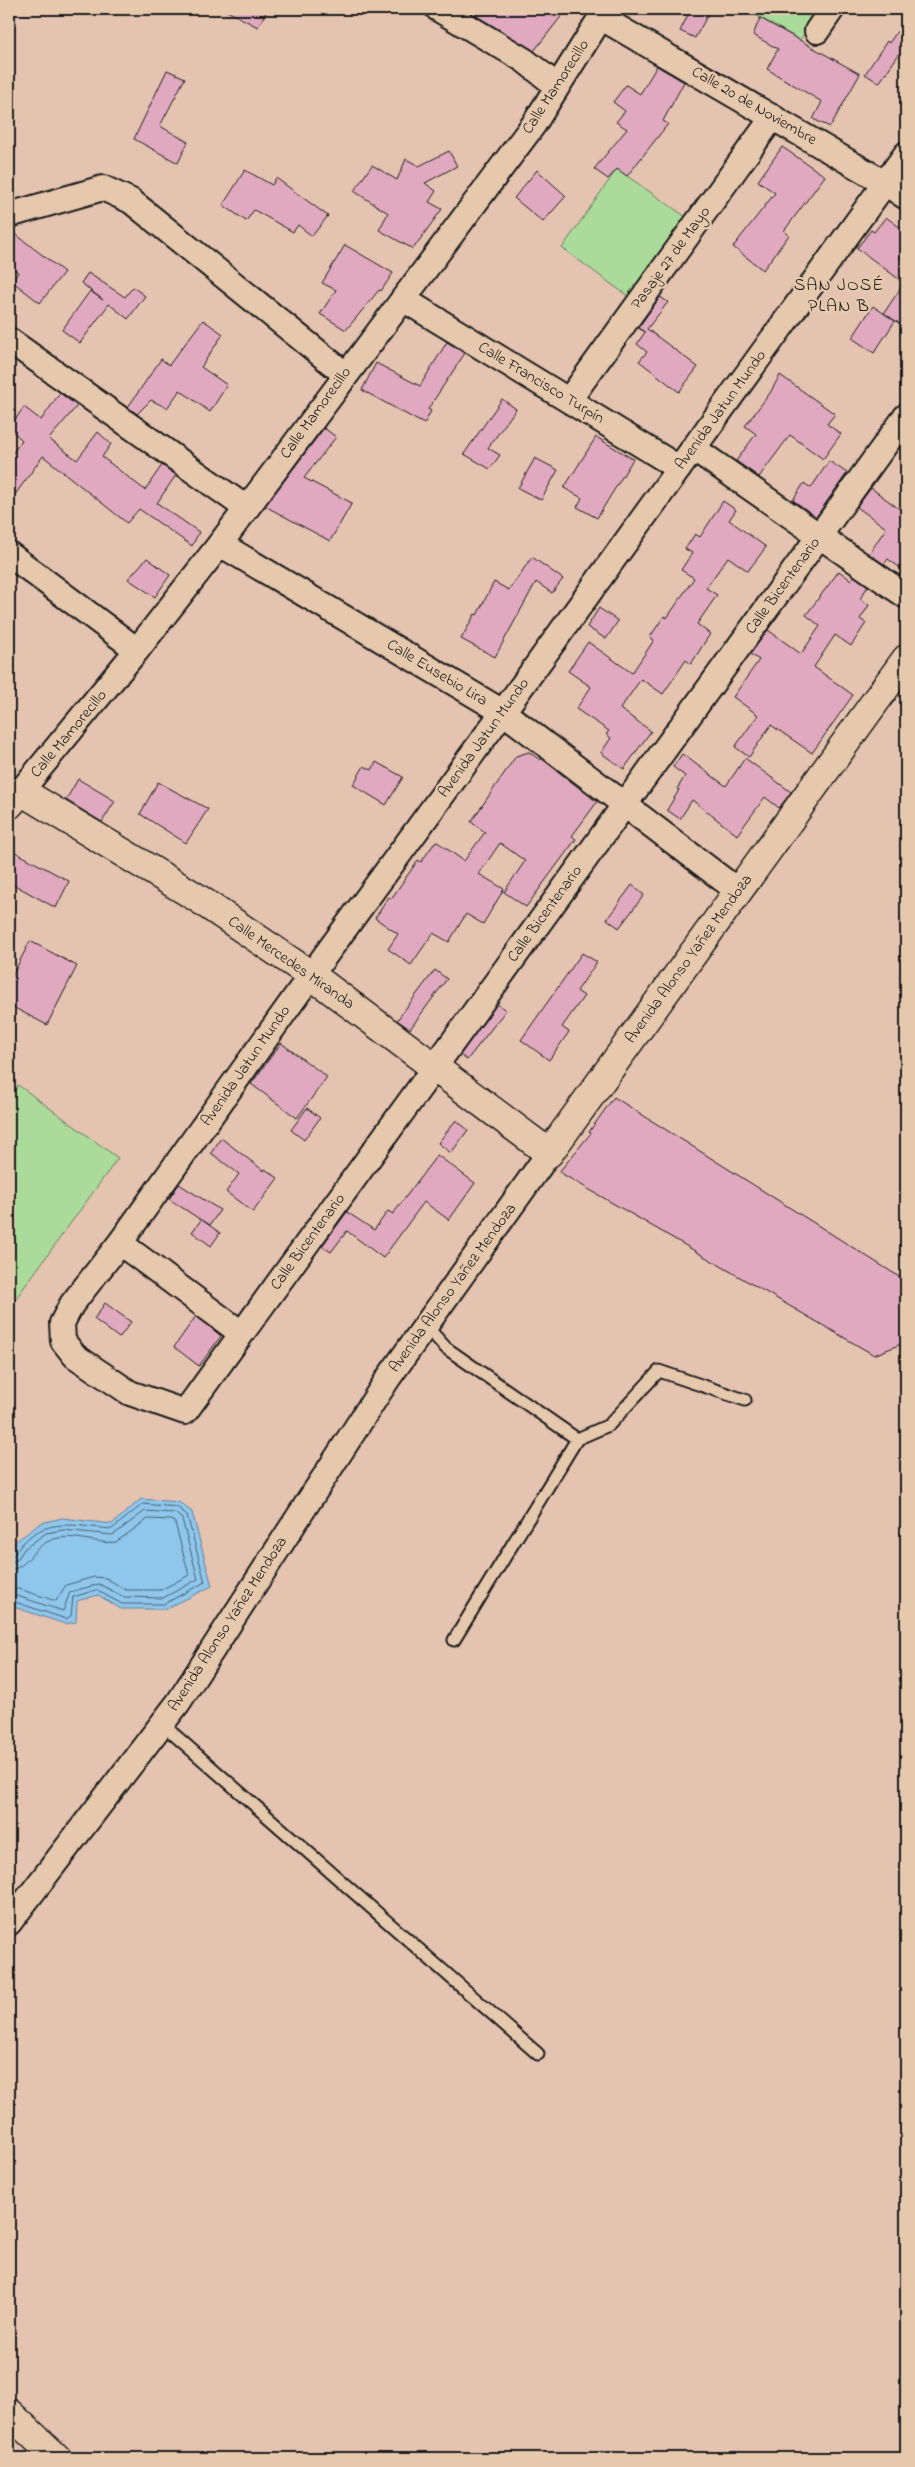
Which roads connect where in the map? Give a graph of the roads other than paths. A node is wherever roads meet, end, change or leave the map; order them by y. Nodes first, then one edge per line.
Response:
1 (438, 9) edge
2 (832, 9) edge
3 (603, 13) edge
4 (817, 31) dead end
5 (557, 86) junction
6 (773, 117) junction
7 (906, 154) edge
8 (886, 183) junction
9 (906, 197) edge
10 (9, 216) edge
11 (403, 299) junction
12 (9, 340) edge
13 (345, 374) junction
14 (569, 400) junction
15 (906, 416) edge
16 (693, 448) junction
17 (679, 468) junction
18 (246, 508) junction
19 (820, 535) junction
20 (220, 544) junction
21 (9, 554) edge
22 (906, 596) edge
23 (137, 650) junction
24 (906, 659) edge
25 (503, 712) junction
26 (15, 798) edge
27 (624, 804) junction
28 (738, 890) junction
29 (310, 975) junction
30 (435, 1067) junction
31 (549, 1154) junction
32 (120, 1242) junction
33 (426, 1326) junction
34 (241, 1333) junction
35 (745, 1400) dead end
36 (185, 1412) joint
37 (577, 1439) junction
38 (454, 1640) dead end
39 (162, 1724) junction
40 (9, 1923) edge
41 (538, 2054) dead end
42 (9, 2413) edge
43 (57, 2458) edge

1 - 5 street
2 - 4 street
3 - 5 street, Calle Mamorecillo
3 - 6 street, Calle 20 de Noviembre
5 - 11 street, Calle Mamorecillo
6 - 8 street, Calle 20 de Noviembre
6 - 14 street, Pasaje 27 de Mayo
7 - 8 street, Avenida Jatun Mundo
8 - 9 street, Calle 20 de Noviembre
8 - 16 street, Avenida Jatun Mundo
10 - 13 street
11 - 13 street, Calle Mamorecillo
11 - 14 street, Calle Francisco Turpín
12 - 18 street
13 - 18 street, Calle Mamorecillo
14 - 17 street, Calle Francisco Turpín
15 - 19 street, Calle Bicentenario
16 - 17 street, Avenida Jatun Mundo
16 - 19 street
17 - 25 street, Avenida Jatun Mundo
18 - 20 street, Calle Mamorecillo
19 - 22 street
19 - 27 street, Calle Bicentenario
20 - 23 street, Calle Mamorecillo
20 - 25 street, Calle Eusebio Lira
21 - 23 street
23 - 26 street, Calle Mamorecillo
24 - 28 street, Avenida Alonso Yañez Mendoza
25 - 27 street, Calle Eusebio Lira
25 - 29 street, Avenida Jatun Mundo
26 - 29 street, Calle Mercedes Miranda
27 - 28 street, Calle Eusebio Lira
27 - 30 street, Calle Bicentenario
28 - 31 street, Avenida Alonso Yañez Mendoza
29 - 30 street, Calle Mercedes Miranda
29 - 32 street, Avenida Jatun Mundo
30 - 31 street, Calle Mercedes Miranda
30 - 34 street, Calle Bicentenario
31 - 33 street, Avenida Alonso Yañez Mendoza
32 - 34 street
32 - 36 street, Avenida Jatun Mundo
33 - 37 lane
33 - 39 street, Avenida Alonso Yañez Mendoza
34 - 36 street, Calle Bicentenario
35 - 37 lane
37 - 38 lane
39 - 40 street, Avenida Alonso Yañez Mendoza
39 - 41 lane
42 - 43 street

